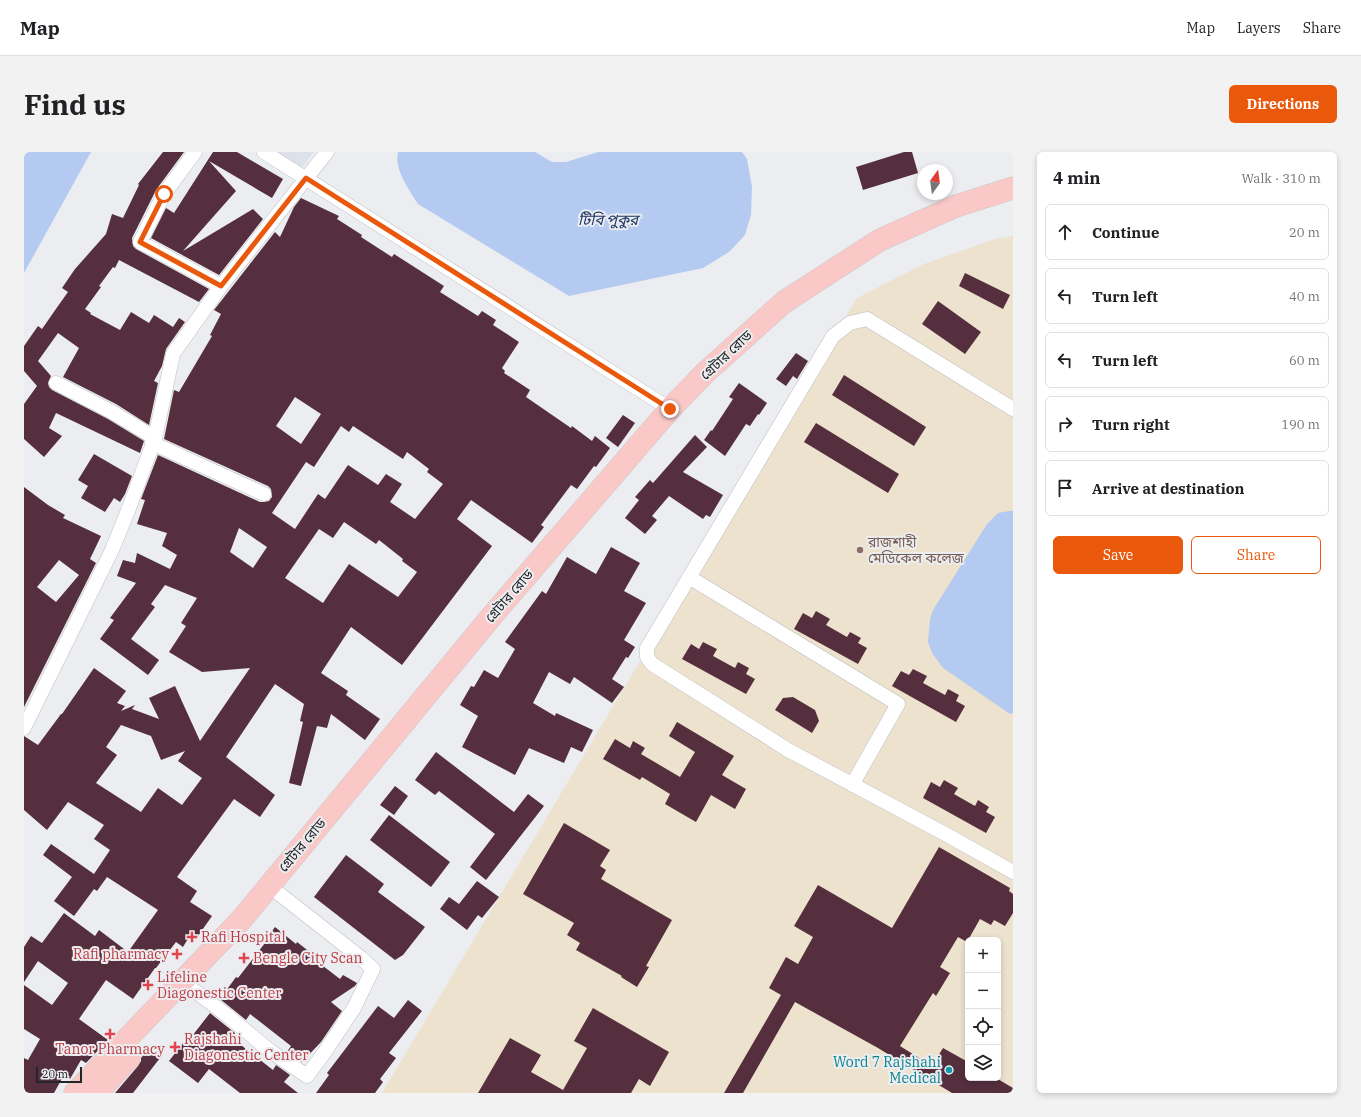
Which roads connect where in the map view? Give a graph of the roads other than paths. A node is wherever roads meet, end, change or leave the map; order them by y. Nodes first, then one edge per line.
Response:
1 (195, 152) edge
2 (264, 152) edge
3 (326, 152) edge
4 (306, 178) junction
5 (1013, 188) edge
6 (1013, 203) edge
7 (221, 286) junction
8 (56, 383) dead end
9 (670, 409) junction
10 (1013, 409) edge
11 (154, 440) junction
12 (610, 489) junction
13 (264, 494) dead end
14 (689, 577) junction
15 (24, 728) edge
16 (390, 747) junction
17 (852, 785) junction
18 (1013, 872) edge
19 (276, 892) junction
20 (206, 964) junction
21 (191, 988) junction
22 (75, 1093) edge
23 (97, 1093) edge

1 - 7 street
2 - 4 street
3 - 4 street
4 - 7 street
4 - 9 street
5 - 9 highway, গ্রেটার রোড
6 - 12 highway, গ্রেটার রোড
7 - 11 street
8 - 11 street
9 - 12 highway, গ্রেটার রোড
10 - 14 street
11 - 13 street
11 - 15 street
12 - 16 highway, গ্রেটার রোড
14 - 17 street
14 - 17 street
16 - 19 highway, গ্রেটার রোড
16 - 20 highway, গ্রেটার রোড
17 - 18 street
19 - 20 highway, গ্রেটার রোড
19 - 21 street
20 - 21 highway, গ্রেটার রোড
20 - 22 highway, গ্রেটার রোড
21 - 23 highway, গ্রেটার রোড

